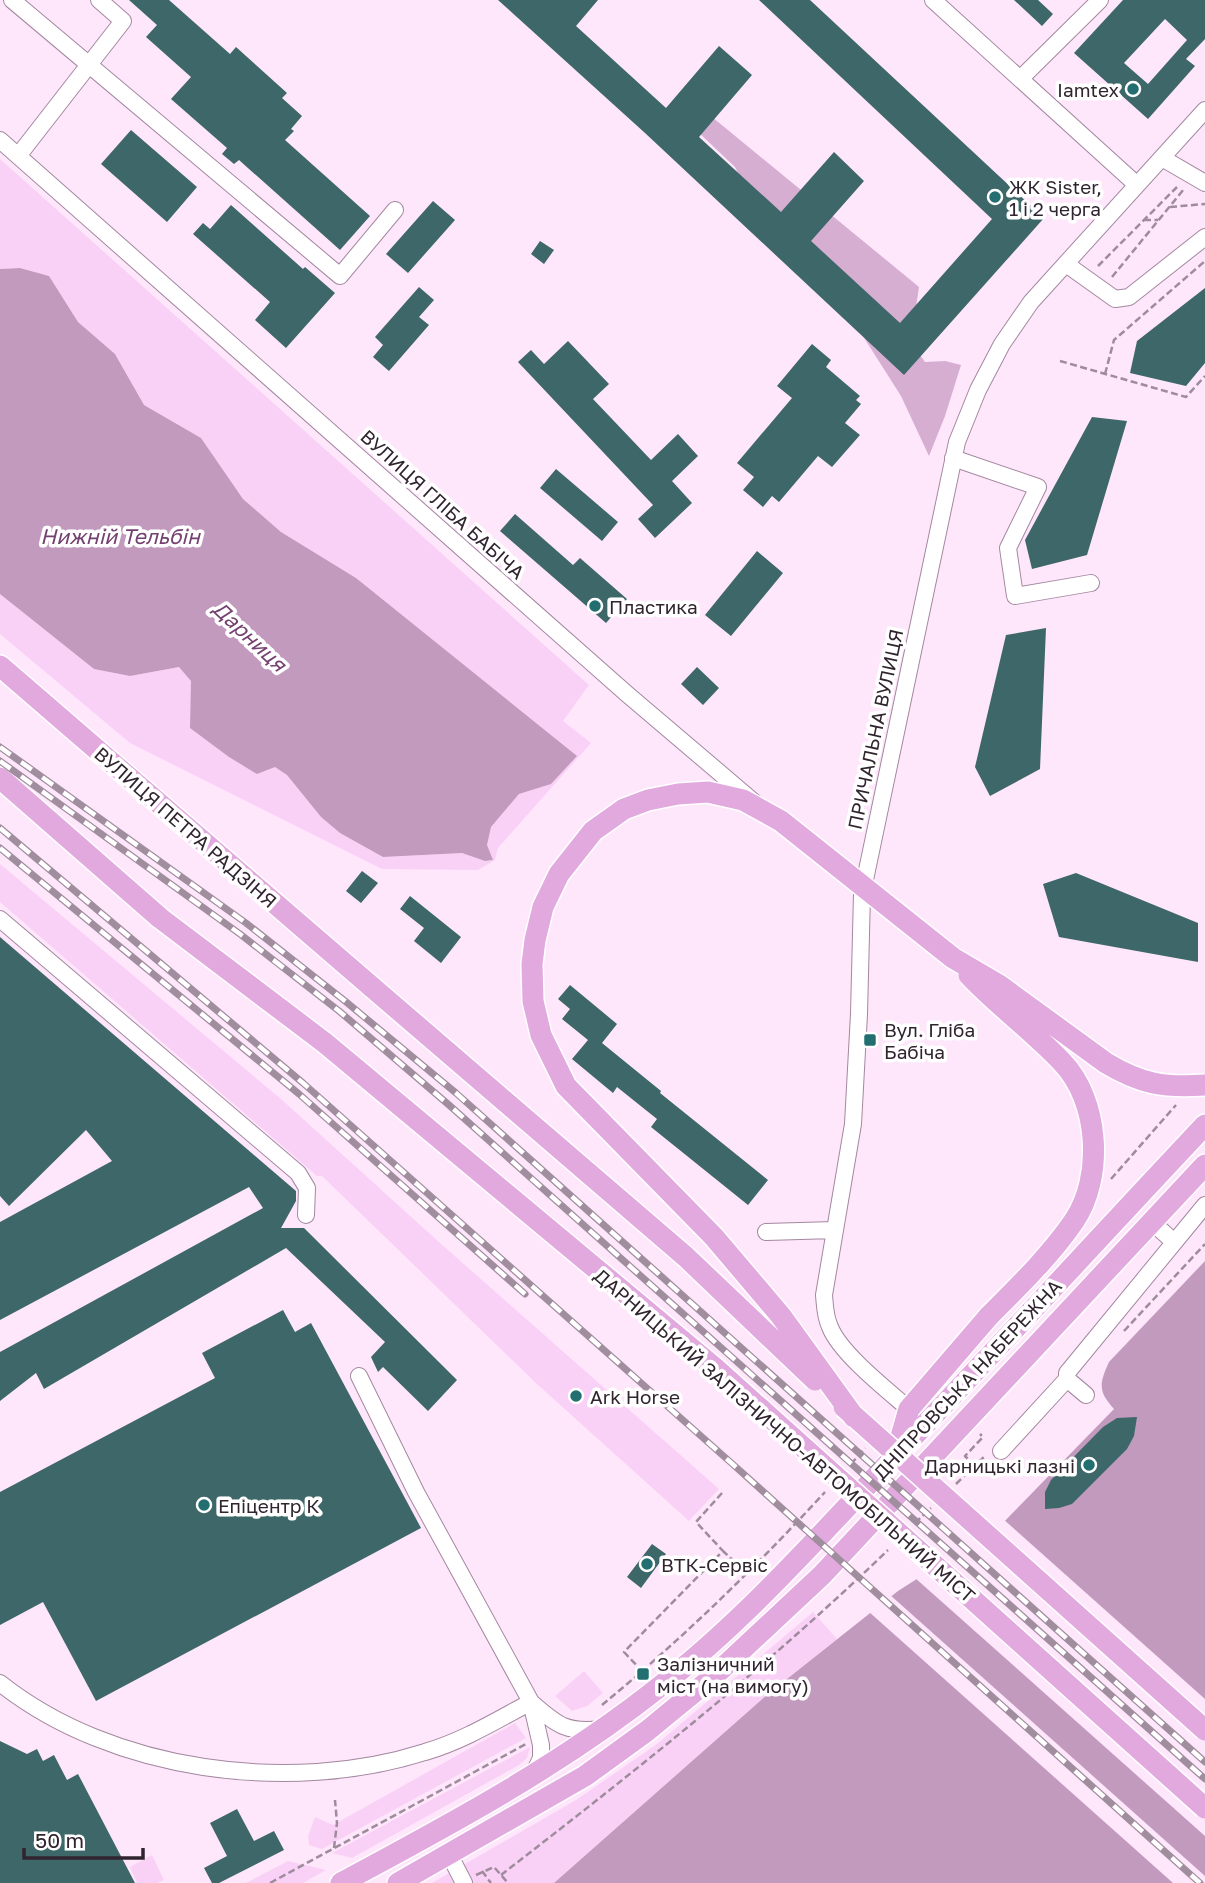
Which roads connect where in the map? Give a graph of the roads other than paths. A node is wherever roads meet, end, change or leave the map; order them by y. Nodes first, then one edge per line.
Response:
1 (12, 0) edge
2 (99, 0) edge
3 (933, 0) edge
4 (1100, 0) edge
5 (89, 64) junction
6 (1020, 79) junction
7 (1205, 110) edge
8 (0, 140) edge
9 (18, 156) junction
10 (1162, 158) junction
11 (1205, 183) edge
12 (1137, 186) junction
13 (395, 210) dead end
14 (1205, 237) edge
15 (1066, 264) junction
16 (953, 458) junction
17 (1091, 583) dead end
18 (0, 666) edge
19 (0, 778) edge
20 (862, 894) junction
21 (0, 919) edge
22 (953, 958) junction
23 (1205, 1085) edge
24 (1205, 1125) edge
25 (1205, 1165) edge
26 (1205, 1205) edge
27 (306, 1215) dead end
28 (1152, 1222) junction
29 (834, 1230) junction
30 (766, 1232) dead end
31 (1174, 1242) junction
32 (359, 1376) dead end
33 (1067, 1379) junction
34 (1086, 1395) dead end
35 (909, 1409) junction
36 (854, 1417) junction
37 (1001, 1451) dead end
38 (900, 1452) junction
39 (0, 1684) edge
40 (531, 1702) junction
41 (603, 1729) junction
42 (1205, 1730) edge
43 (532, 1777) junction
44 (1205, 1808) edge
45 (449, 1854) junction
46 (341, 1883) edge
47 (398, 1883) edge
48 (464, 1883) edge

1 - 5 street
2 - 5 street
3 - 6 street
4 - 6 street
5 - 9 street
5 - 13 street
6 - 12 street
7 - 10 street, ПРИЧАЛЬНА ВУЛИЦЯ
8 - 9 street, ВУЛИЦЯ ГЛІБА БАБІЧА
9 - 20 street, ВУЛИЦЯ ГЛІБА БАБІЧА
10 - 11 street
10 - 12 street, ПРИЧАЛЬНА ВУЛИЦЯ
12 - 15 street, ПРИЧАЛЬНА ВУЛИЦЯ
14 - 15 street
15 - 16 street, ПРИЧАЛЬНА ВУЛИЦЯ
16 - 17 street
16 - 20 street, ПРИЧАЛЬНА ВУЛИЦЯ
18 - 36 main road, ВУЛИЦЯ ПЕТРА РАДЗІНЯ, bridge
19 - 44 main road, ДАРНИЦЬКИЙ ЗАЛІЗНИЧНО-АВТОМОБІЛЬНИЙ МІСТ, bridge
20 - 29 street, ПРИЧАЛЬНА ВУЛИЦЯ
21 - 27 street
22 - 23 main road, bridge
22 - 35 main road, bridge
22 - 36 main road, bridge
24 - 38 main road, ДНІПРОВСЬКА НАБЕРЕЖНА
25 - 28 main road, ДНІПРОВСЬКА НАБЕРЕЖНА
26 - 31 street
28 - 31 street
28 - 45 main road, ДНІПРОВСЬКА НАБЕРЕЖНА
29 - 30 street
29 - 35 street, ПРИЧАЛЬНА ВУЛИЦЯ
31 - 33 street
32 - 40 street
33 - 34 street
33 - 37 street
35 - 38 main road
36 - 42 main road, bridge
38 - 41 main road, ДНІПРОВСЬКА НАБЕРЕЖНА
39 - 40 street
40 - 41 street
40 - 43 street
41 - 43 main road, ДНІПРОВСЬКА НАБЕРЕЖНА
43 - 46 main road, ДНІПРОВСЬКА НАБЕРЕЖНА
45 - 47 main road, ДНІПРОВСЬКА НАБЕРЕЖНА
45 - 48 street

